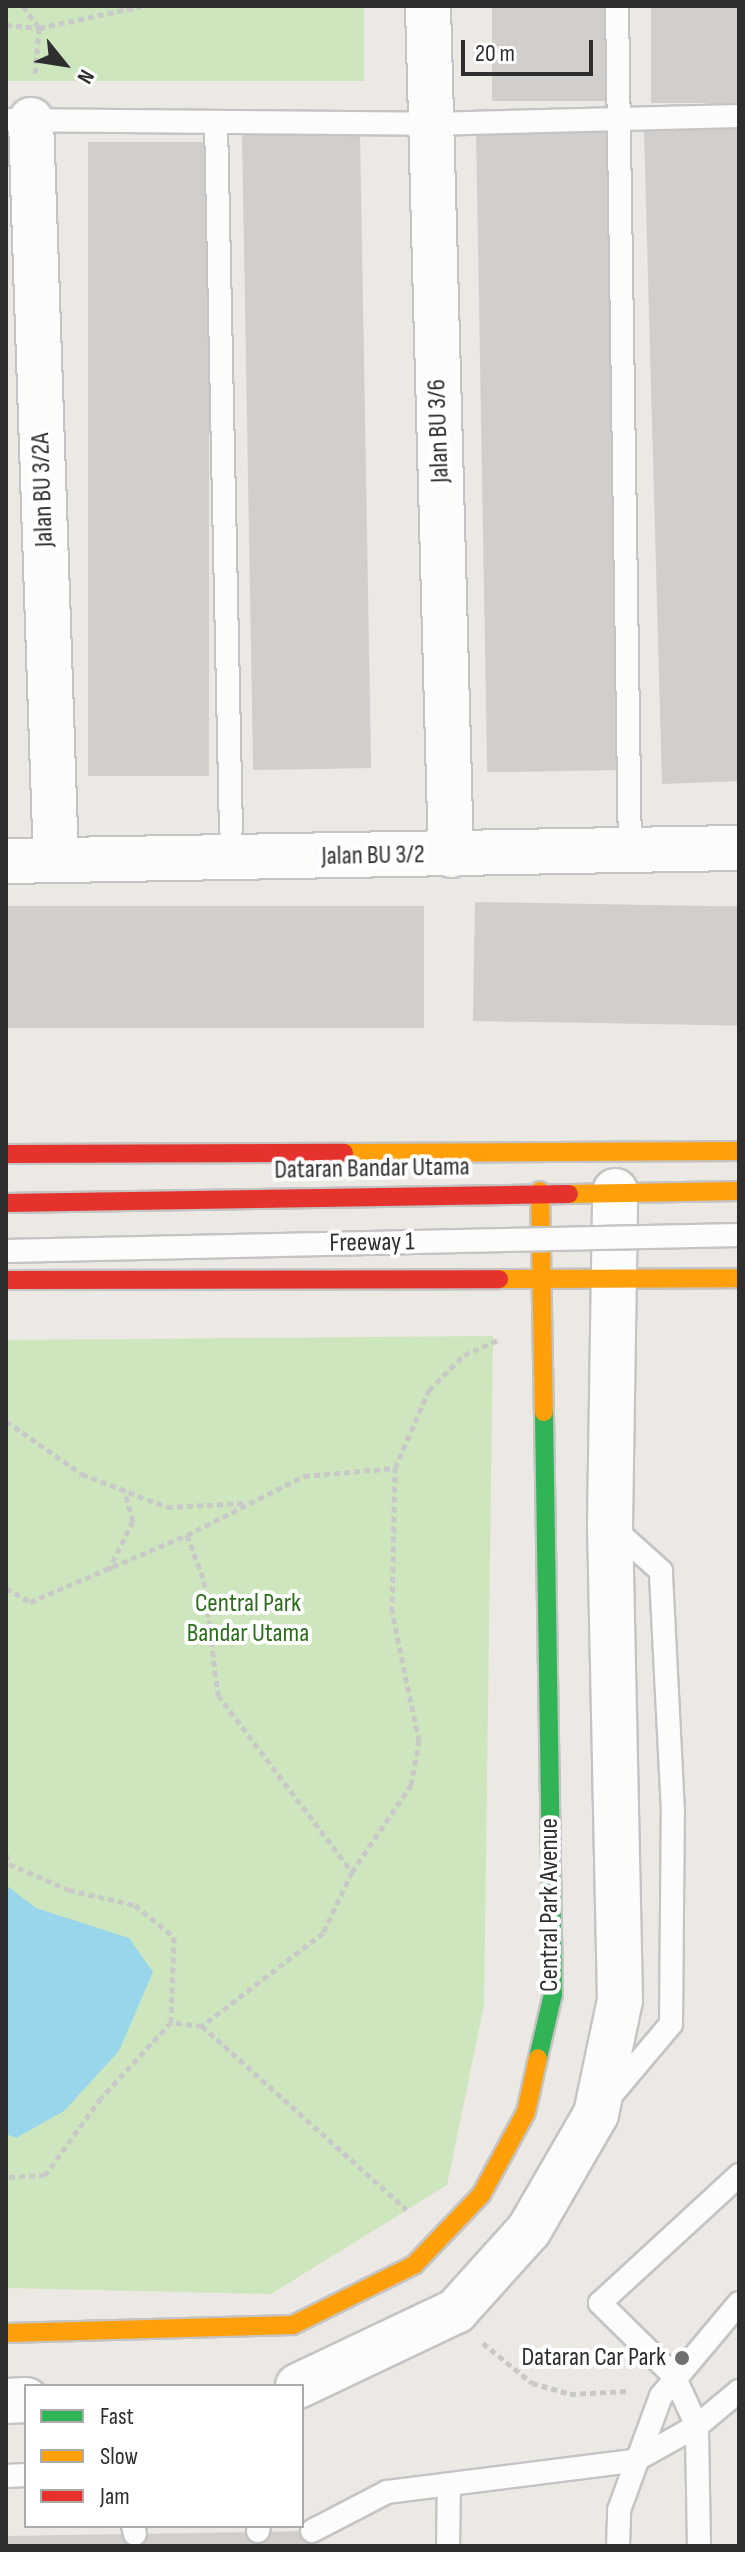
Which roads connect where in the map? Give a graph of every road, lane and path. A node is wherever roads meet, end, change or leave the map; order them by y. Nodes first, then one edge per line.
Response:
1 (23, 6) edge
2 (142, 6) edge
3 (428, 6) edge
4 (617, 6) edge
5 (6, 25) edge
6 (39, 28) junction
7 (739, 116) edge
8 (18, 120) edge
9 (620, 120) junction
10 (216, 122) junction
11 (431, 124) junction
12 (231, 830) dead end
13 (739, 848) edge
14 (630, 851) junction
15 (451, 855) junction
16 (56, 860) junction
17 (6, 861) edge
18 (739, 1151) edge
19 (6, 1154) edge
20 (6, 1188) edge
21 (540, 1191) junction
22 (615, 1191) junction
23 (739, 1191) edge
24 (376, 1194) junction
25 (6, 1203) edge
26 (739, 1235) edge
27 (6, 1251) edge
28 (541, 1274) junction
29 (614, 1274) junction
30 (739, 1278) edge
31 (6, 1280) edge
32 (540, 1343) junction
33 (6, 1421) edge
34 (395, 1468) junction
35 (123, 1487) junction
36 (244, 1503) junction
37 (187, 1535) junction
38 (107, 1572) junction
39 (6, 1588) edge
40 (6, 1854) edge
41 (352, 1872) junction
42 (171, 2022) junction
43 (202, 2026) junction
44 (739, 2175) edge
45 (6, 2177) edge
46 (438, 2238) junction
47 (456, 2311) junction
48 (736, 2315) edge
49 (6, 2333) edge
50 (674, 2376) junction
51 (302, 2384) edge
52 (739, 2391) edge
53 (661, 2396) junction
54 (697, 2426) junction
55 (634, 2461) junction
56 (449, 2485) junction
57 (312, 2531) dead end
58 (448, 2546) edge
59 (618, 2546) edge
60 (699, 2546) edge

1 - 6 path
2 - 6 path
3 - 11 street, Jalan BU 3/6
4 - 9 lane
5 - 6 path
6 - 8 path
7 - 9 lane
8 - 10 lane
8 - 16 street, Jalan BU 3/2A
9 - 11 lane
9 - 14 lane
10 - 11 lane
10 - 12 lane
11 - 15 street, Jalan BU 3/6
13 - 14 street, Jalan BU 3/2
14 - 15 street, Jalan BU 3/2
15 - 16 street, Jalan BU 3/2
16 - 17 street, Jalan BU 3/2
18 - 19 main road
20 - 24 lane
21 - 22 main road, Dataran Bandar Utama
21 - 24 main road, Dataran Bandar Utama
21 - 28 main road, Central Park Avenue
22 - 23 main road, Dataran Bandar Utama
22 - 29 street
24 - 25 main road, Dataran Bandar Utama
26 - 27 lane, Freeway 1, bridge
28 - 29 main road
28 - 31 main road
28 - 32 main road, Central Park Avenue
29 - 30 main road
29 - 47 street
32 - 34 path
32 - 46 main road, Central Park Avenue
33 - 35 path
34 - 36 path
34 - 41 path
35 - 36 path
35 - 38 path
36 - 37 path
37 - 38 path
37 - 41 path
38 - 39 path
40 - 42 path
41 - 43 path
42 - 43 path
42 - 45 path
43 - 46 path
44 - 50 lane
46 - 49 main road, Central Park Avenue
47 - 51 street
47 - 53 path
48 - 50 lane
50 - 53 lane
50 - 54 lane
52 - 54 lane
53 - 55 lane
54 - 55 lane
54 - 60 lane
55 - 56 lane
55 - 59 lane
56 - 57 lane
56 - 58 lane

